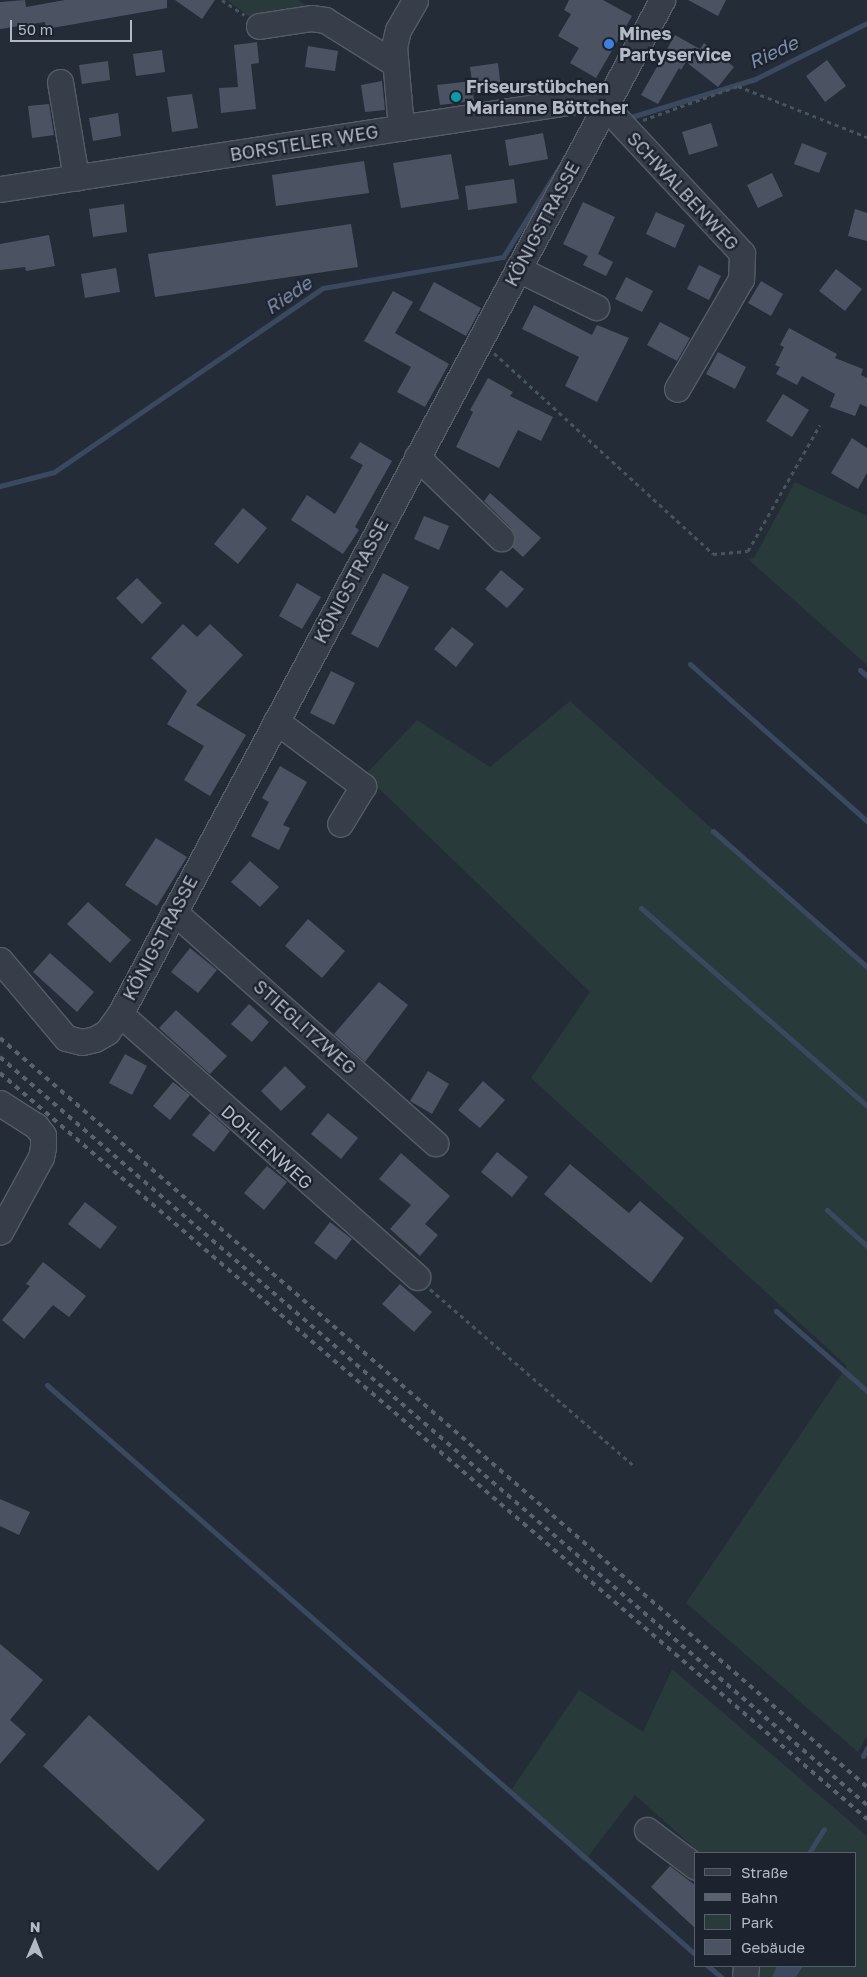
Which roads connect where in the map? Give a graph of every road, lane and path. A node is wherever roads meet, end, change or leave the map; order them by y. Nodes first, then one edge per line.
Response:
1 (222, 0) edge
2 (415, 0) edge
3 (662, 0) edge
4 (259, 26) joint
5 (394, 63) junction
6 (60, 82) dead end
7 (607, 103) junction
8 (624, 127) junction
9 (401, 128) junction
10 (867, 137) edge
11 (76, 178) junction
12 (0, 189) edge
13 (518, 269) junction
14 (596, 307) dead end
15 (480, 340) junction
16 (677, 389) dead end
17 (820, 425) dead end
18 (418, 457) junction
19 (501, 538) dead end
20 (276, 721) junction
21 (340, 824) dead end
22 (174, 912) junction
23 (0, 960) edge
24 (120, 1014) junction
25 (0, 1103) edge
26 (435, 1143) dead end
27 (0, 1232) edge
28 (417, 1277) joint
29 (634, 1466) dead end
30 (648, 1830) dead end
31 (694, 1865) edge

1 - 4 path
2 - 5 street
3 - 7 street, KÖNIGSTRASSE
4 - 5 street
5 - 9 street
6 - 11 street
7 - 8 street, SCHWALBENWEG
7 - 9 street, BORSTELER WEG
7 - 13 street, KÖNIGSTRASSE
8 - 10 path
8 - 16 street, SCHWALBENWEG
9 - 11 street, BORSTELER WEG
11 - 12 street, BORSTELER WEG
13 - 14 street
13 - 15 street, KÖNIGSTRASSE
15 - 17 path
15 - 18 street, KÖNIGSTRASSE
18 - 19 street
18 - 20 street, KÖNIGSTRASSE
20 - 21 street
20 - 22 street, KÖNIGSTRASSE
22 - 24 street, KÖNIGSTRASSE
22 - 26 street, STIEGLITZWEG
23 - 24 street, KÖNIGSTRASSE
24 - 28 street, DOHLENWEG
25 - 27 street
28 - 29 path
30 - 31 street

